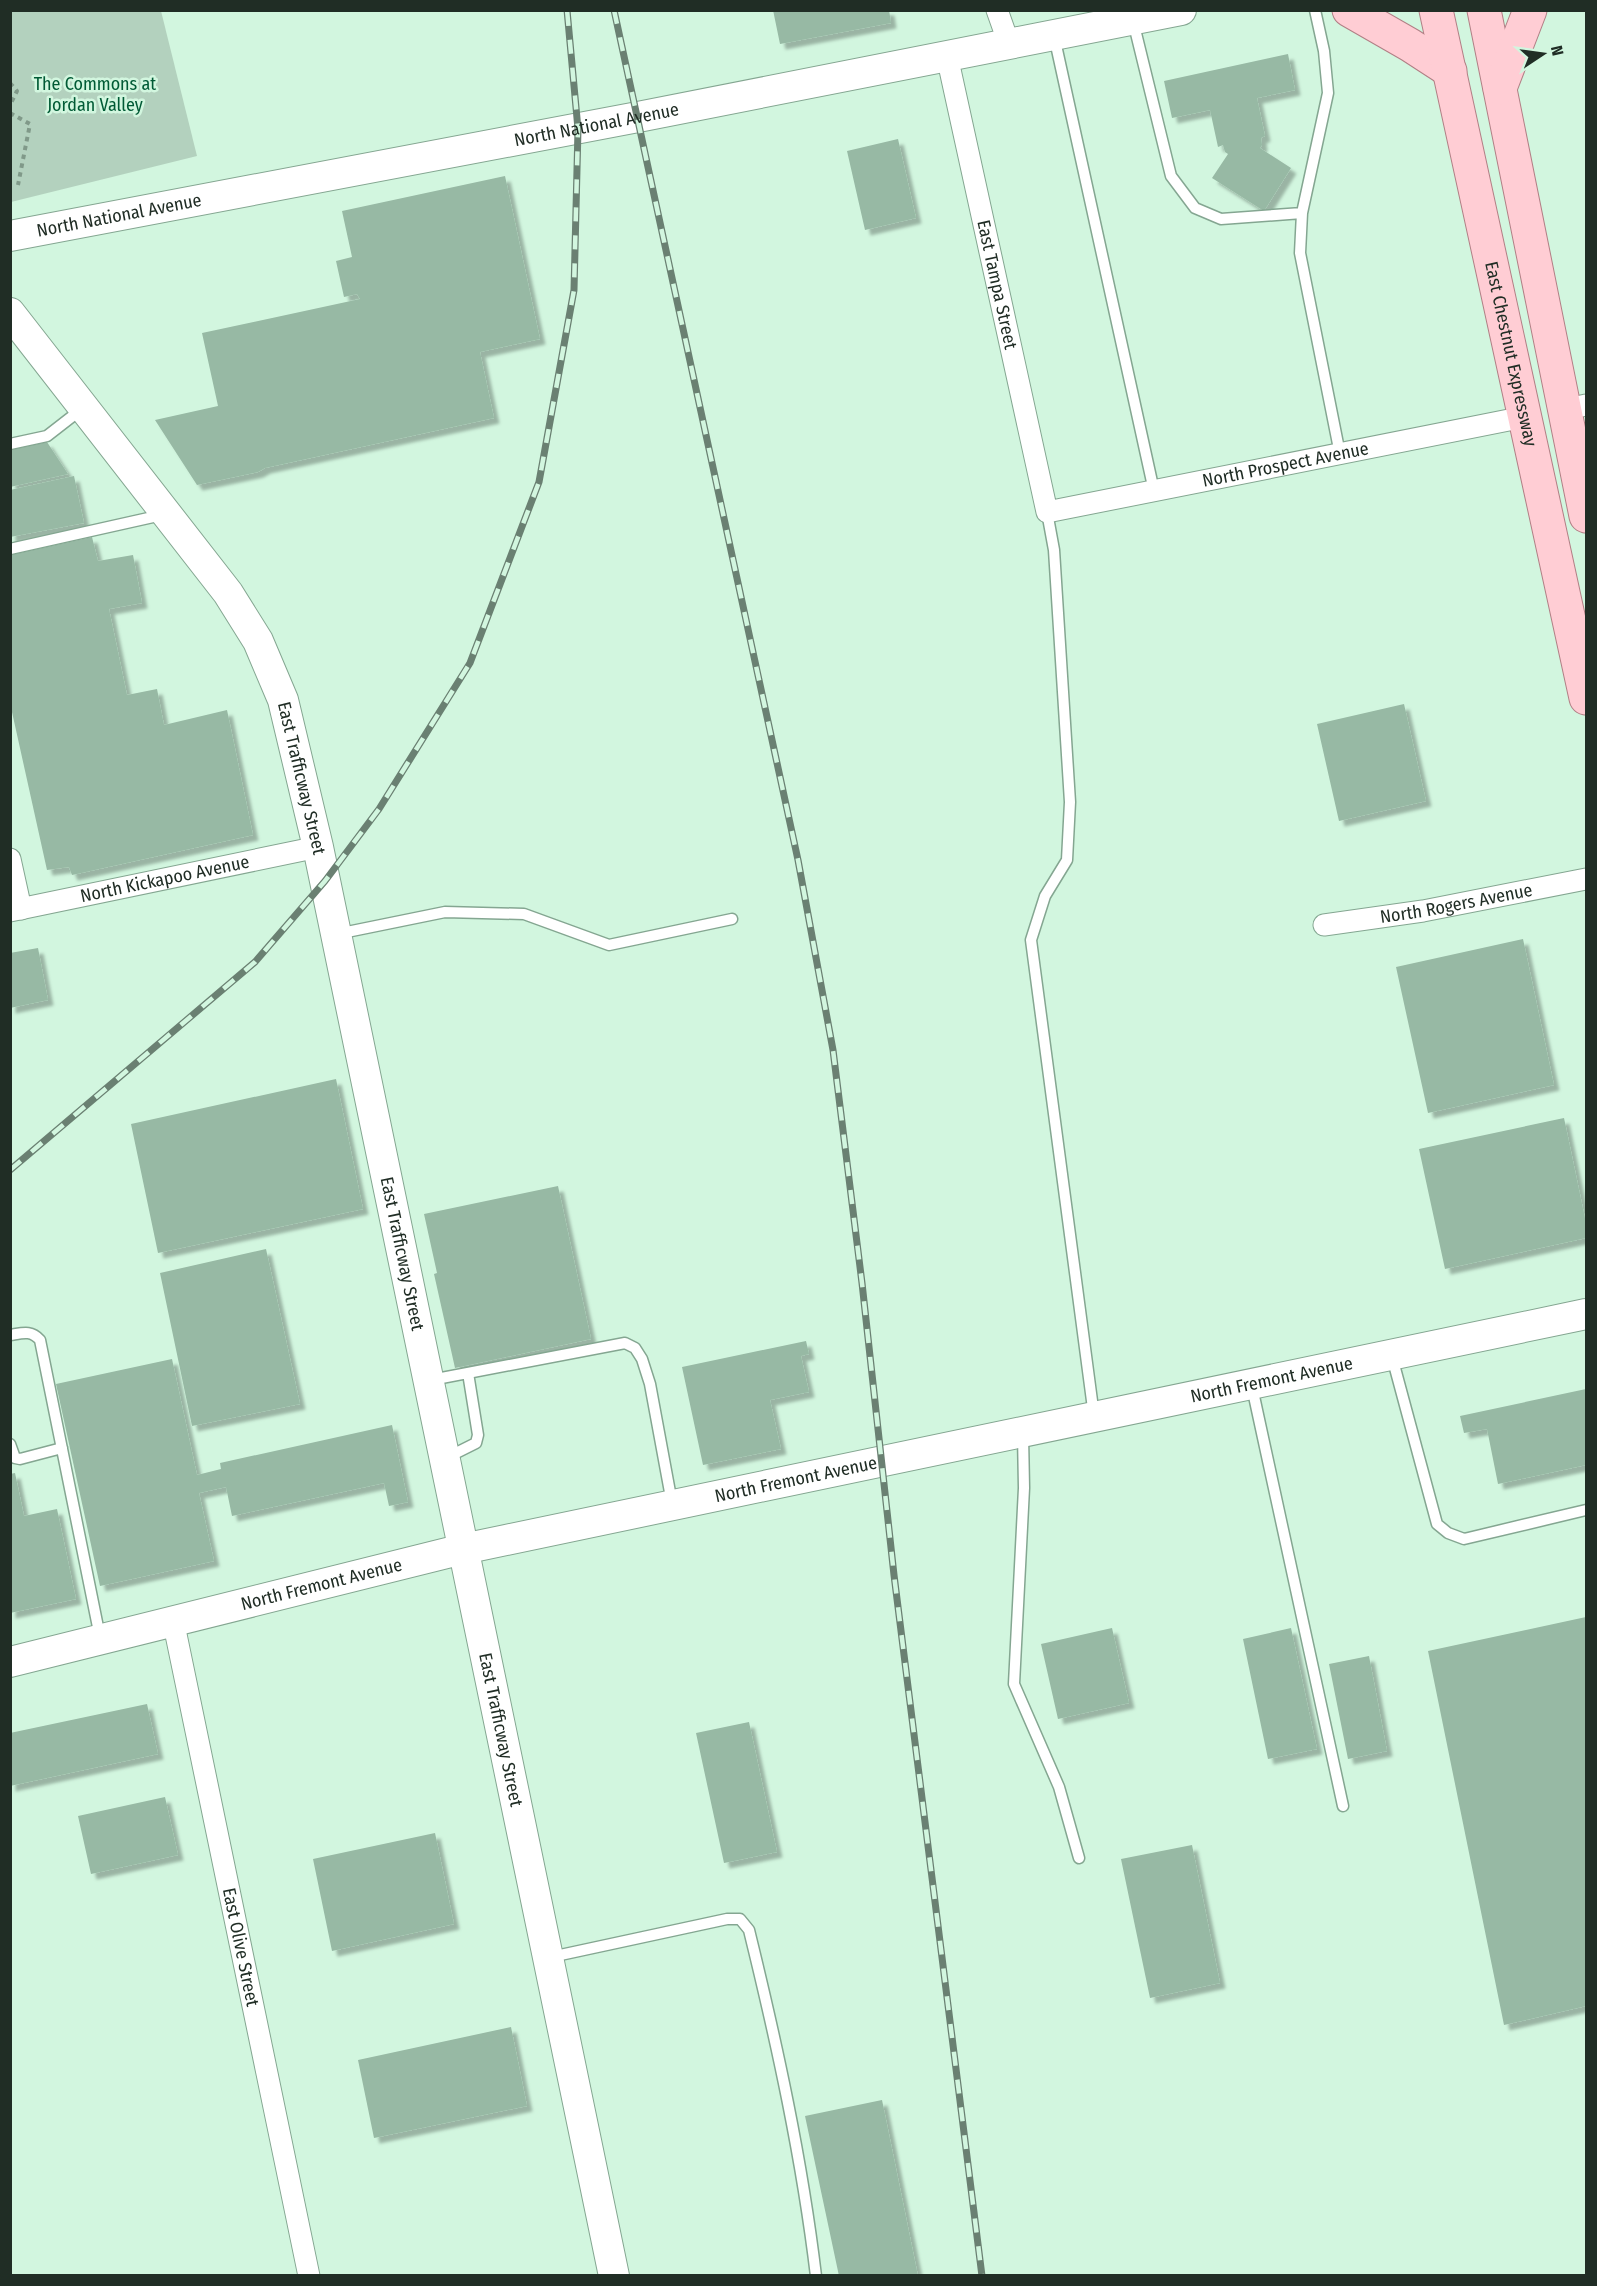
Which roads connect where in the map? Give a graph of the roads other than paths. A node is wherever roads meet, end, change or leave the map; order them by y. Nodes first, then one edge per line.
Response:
1 (997, 10) edge
2 (1181, 10) edge
3 (1315, 10) edge
4 (1349, 10) edge
5 (1437, 10) edge
6 (1484, 10) edge
7 (1530, 10) edge
8 (1133, 20) junction
9 (1054, 35) junction
10 (1009, 44) junction
11 (947, 56) junction
12 (1450, 71) junction
13 (1500, 88) junction
14 (1302, 213) junction
15 (10, 236) edge
16 (19, 330) edge
17 (1575, 407) edge
18 (83, 408) junction
19 (1524, 417) junction
20 (10, 444) edge
21 (1340, 454) junction
22 (1154, 491) junction
23 (1047, 512) junction
24 (165, 514) junction
25 (1587, 516) edge
26 (10, 549) edge
27 (1587, 698) edge
28 (318, 847) junction
29 (10, 859) edge
30 (1587, 879) edge
31 (16, 910) edge
32 (732, 919) dead end
33 (1324, 925) dead end
34 (336, 934) junction
35 (1587, 1314) edge
36 (10, 1335) edge
37 (1392, 1354) junction
38 (468, 1373) junction
39 (428, 1381) junction
40 (1251, 1383) junction
41 (1094, 1416) junction
42 (1023, 1431) junction
43 (10, 1444) edge
44 (62, 1449) junction
45 (444, 1459) junction
46 (672, 1504) junction
47 (1587, 1510) edge
48 (463, 1549) junction
49 (173, 1620) junction
50 (101, 1638) junction
51 (10, 1662) edge
52 (1343, 1806) dead end
53 (1079, 1858) dead end
54 (548, 1957) junction
55 (309, 2276) edge
56 (614, 2276) edge
57 (816, 2276) edge

1 - 10 street
2 - 8 main road, North National Avenue
3 - 14 lane
4 - 12 main road
5 - 12 main road, East Chestnut Expressway
6 - 13 main road
7 - 13 main road
8 - 9 main road, North National Avenue
8 - 14 lane
9 - 10 main road, North National Avenue
9 - 22 lane
10 - 11 main road, North National Avenue
11 - 15 main road, North National Avenue
11 - 23 street, East Tampa Street
12 - 19 main road, East Chestnut Expressway
13 - 17 main road
14 - 21 lane
16 - 18 main road, East Trafficway Street
17 - 25 main road
18 - 20 lane
18 - 24 main road, East Trafficway Street
19 - 21 street, North Prospect Avenue
19 - 27 main road, East Chestnut Expressway
21 - 22 street, North Prospect Avenue
22 - 23 street, North Prospect Avenue
23 - 41 lane
24 - 26 lane
24 - 28 main road, East Trafficway Street
28 - 31 street, North Kickapoo Avenue
28 - 34 main road, East Trafficway Street
29 - 31 street
30 - 33 street, North Rogers Avenue
32 - 34 lane
34 - 39 main road, East Trafficway Street
35 - 37 main road, North Fremont Avenue
36 - 44 lane
37 - 40 main road, North Fremont Avenue
37 - 47 lane
38 - 39 lane
38 - 45 lane
38 - 46 lane
39 - 45 main road, East Trafficway Street
40 - 41 main road, North Fremont Avenue
40 - 52 lane
41 - 42 main road, North Fremont Avenue
42 - 46 main road, North Fremont Avenue
42 - 53 lane
43 - 44 lane
44 - 50 lane
45 - 48 main road, East Trafficway Street
46 - 48 main road, North Fremont Avenue
48 - 49 main road, North Fremont Avenue
48 - 54 main road, East Trafficway Street
49 - 50 main road, North Fremont Avenue
49 - 55 street, East Olive Street
50 - 51 main road, North Fremont Avenue
54 - 56 main road, East Trafficway Street
54 - 57 lane

